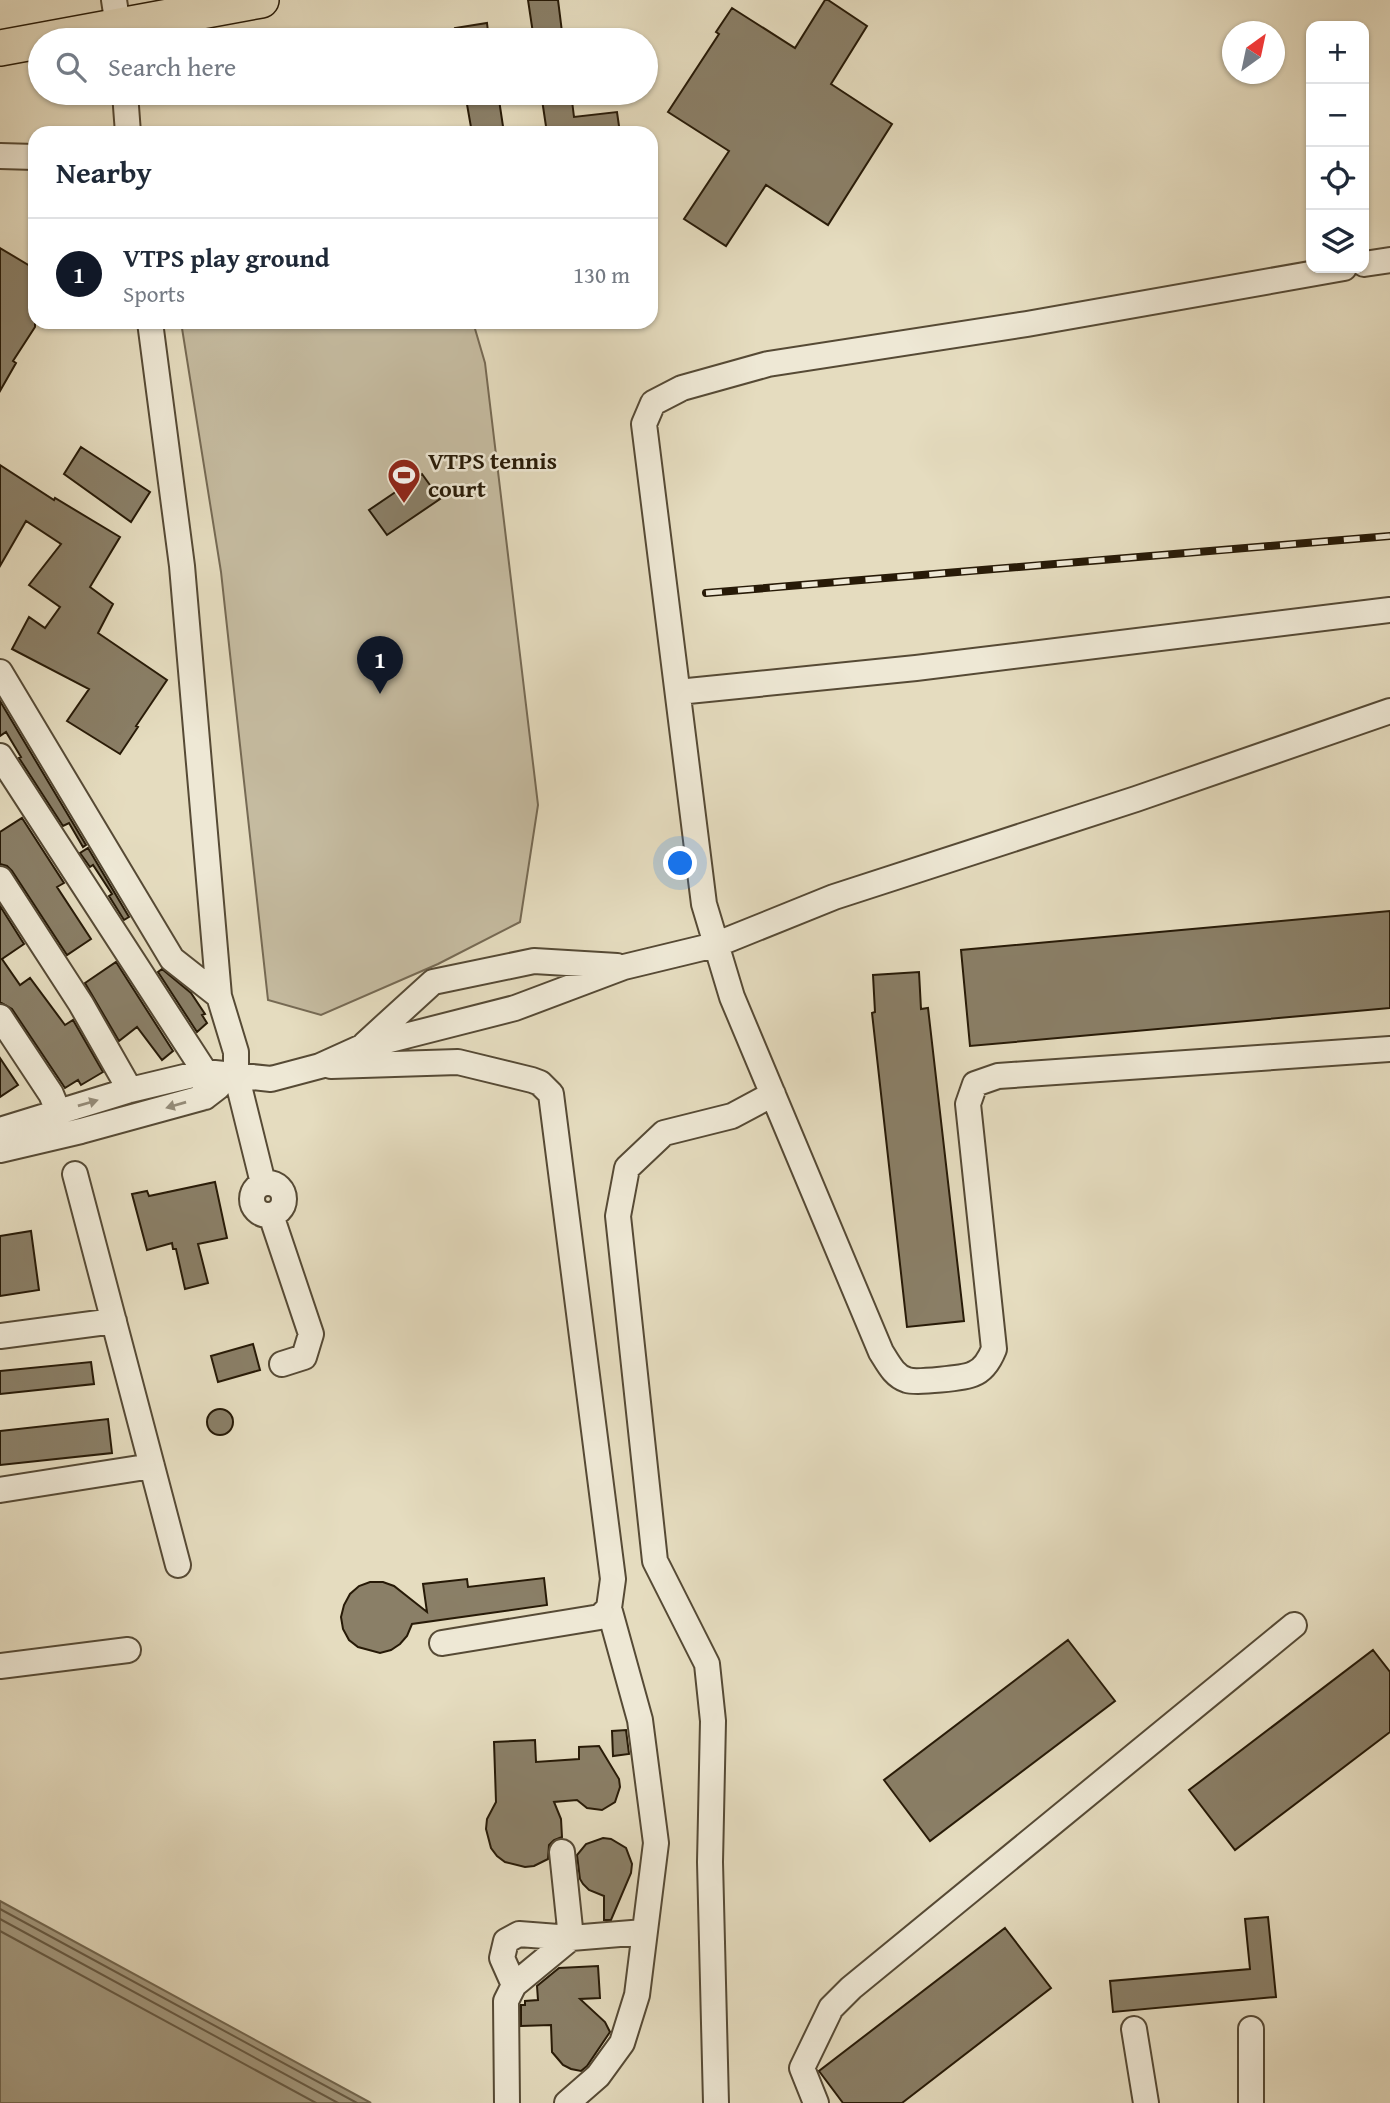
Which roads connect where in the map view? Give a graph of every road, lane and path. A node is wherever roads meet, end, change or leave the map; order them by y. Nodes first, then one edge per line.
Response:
1 (261, 0) edge
2 (121, 14) edge
3 (0, 25) edge
4 (71, 28) edge
5 (28, 40) edge
6 (0, 48) edge
7 (126, 105) edge
8 (127, 126) edge
9 (0, 156) edge
10 (28, 157) edge
11 (1390, 260) edge
12 (1369, 263) edge
13 (1316, 273) edge
14 (151, 329) edge
15 (1390, 610) edge
16 (0, 672) edge
17 (678, 692) junction
18 (1390, 711) edge
19 (0, 757) edge
20 (0, 879) edge
21 (715, 945) junction
22 (624, 967) junction
23 (219, 996) junction
24 (0, 1017) edge
25 (362, 1047) junction
26 (1390, 1049) edge
27 (320, 1066) junction
28 (205, 1072) junction
29 (236, 1074) junction
30 (130, 1090) junction
31 (773, 1094) junction
32 (205, 1097) junction
33 (58, 1111) junction
34 (0, 1130) edge
35 (0, 1150) edge
36 (75, 1174) dead end
37 (114, 1321) junction
38 (0, 1336) edge
39 (282, 1364) dead end
40 (152, 1466) junction
41 (0, 1490) edge
42 (178, 1565) dead end
43 (609, 1608) junction
44 (1294, 1625) dead end
45 (442, 1643) dead end
46 (128, 1650) dead end
47 (0, 1666) edge
48 (562, 1852) dead end
49 (644, 1932) junction
50 (571, 1938) junction
51 (514, 1985) junction
52 (1134, 2029) dead end
53 (1251, 2029) dead end
54 (507, 2103) edge
55 (567, 2103) edge
56 (716, 2103) edge
57 (816, 2103) edge
58 (1146, 2103) edge
59 (1251, 2103) edge

1 - 2 highway
2 - 3 highway
2 - 4 highway
5 - 6 highway
7 - 8 street
9 - 10 street
11 - 12 street
13 - 17 street
14 - 23 street
15 - 17 street
16 - 23 street
17 - 21 street
18 - 21 street
19 - 28 street
20 - 30 street
21 - 22 street
21 - 31 street
22 - 25 street
22 - 25 street
23 - 29 street
24 - 33 street
25 - 27 street
26 - 31 street
27 - 29 street
27 - 43 street
28 - 29 street
28 - 30 street
28 - 32 street
29 - 32 street
29 - 39 street
33 -> 30 street
31 - 56 street
32 -> 35 street
33 - 34 street
36 - 37 street
37 - 38 street
37 - 40 street
40 - 41 street
40 - 42 street
43 - 45 street
43 - 49 street
44 - 57 street
46 - 47 street
48 - 50 street
49 - 50 street
49 - 55 street
50 - 51 street
50 - 51 street
51 - 54 street
52 - 58 street
53 - 59 street

